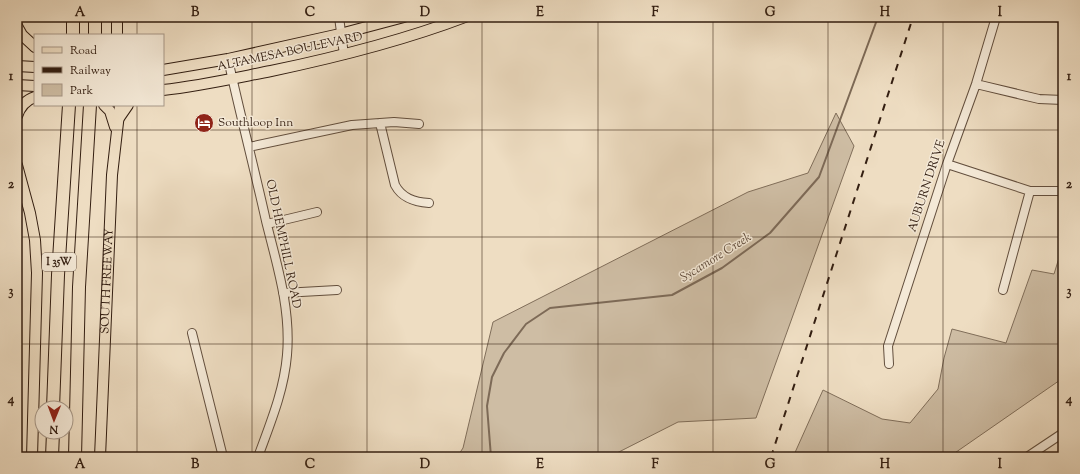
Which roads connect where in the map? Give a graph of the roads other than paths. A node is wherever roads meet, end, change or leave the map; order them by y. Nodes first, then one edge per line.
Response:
1 (73, 17) edge
2 (95, 17) edge
3 (339, 17) edge
4 (404, 17) edge
5 (465, 17) edge
6 (996, 17) edge
7 (1055, 17) edge
8 (1063, 18) edge
9 (17, 26) edge
10 (73, 34) edge
11 (95, 34) edge
12 (340, 34) junction
13 (34, 46) edge
14 (344, 55) junction
15 (228, 59) junction
16 (17, 66) edge
17 (34, 67) edge
18 (164, 70) edge
19 (233, 79) junction
20 (976, 84) junction
21 (17, 85) edge
22 (34, 86) edge
23 (164, 90) edge
24 (34, 98) edge
25 (1063, 100) edge
26 (105, 106) edge
27 (120, 106) edge
28 (127, 106) edge
29 (68, 110) edge
30 (90, 110) edge
31 (17, 116) edge
32 (118, 120) junction
33 (380, 123) junction
34 (419, 124) dead end
35 (116, 139) junction
36 (249, 147) junction
37 (17, 164) edge
38 (947, 164) junction
39 (1030, 191) junction
40 (1063, 191) edge
41 (429, 203) dead end
42 (317, 212) dead end
43 (267, 224) junction
44 (336, 290) dead end
45 (1003, 290) dead end
46 (283, 293) junction
47 (192, 333) dead end
48 (889, 364) dead end
49 (54, 400) edge
50 (1063, 433) edge
51 (53, 440) edge
52 (32, 457) edge
53 (52, 457) edge
54 (75, 457) edge
55 (100, 457) edge
56 (223, 457) edge
57 (258, 457) edge
58 (1028, 457) edge

1 - 10 highway
2 - 11 highway
3 - 12 street
4 - 12 main road, ALTAMESA BOULEVARD
5 - 14 main road, ALTAMESA BOULEVARD
6 - 20 street, AUBURN DRIVE
7 - 8 street
9 - 13 main road
12 - 14 street
12 - 15 main road, ALTAMESA BOULEVARD
14 - 19 main road, ALTAMESA BOULEVARD
15 - 18 main road, ALTAMESA BOULEVARD
15 - 19 street, OLD HEMPHILL ROAD
16 - 17 main road
19 - 23 main road, ALTAMESA BOULEVARD
19 - 36 street, OLD HEMPHILL ROAD
20 - 25 street
20 - 38 street, AUBURN DRIVE
21 - 22 main road
24 - 31 main road
26 - 35 main road
27 - 32 main road, SOUTH FREEWAY
28 - 32 main road
29 - 49 highway, I 35W
30 - 54 highway, I 35W
32 - 35 main road, SOUTH FREEWAY
33 - 34 street
33 - 36 street
33 - 41 street
35 - 55 main road, SOUTH FREEWAY
36 - 43 street, OLD HEMPHILL ROAD
37 - 52 main road
38 - 39 street
38 - 48 street, AUBURN DRIVE
39 - 40 street
39 - 45 street
42 - 43 street
43 - 46 street, OLD HEMPHILL ROAD
44 - 46 street
46 - 57 street, OLD HEMPHILL ROAD
47 - 56 street
50 - 58 street
51 - 53 highway

